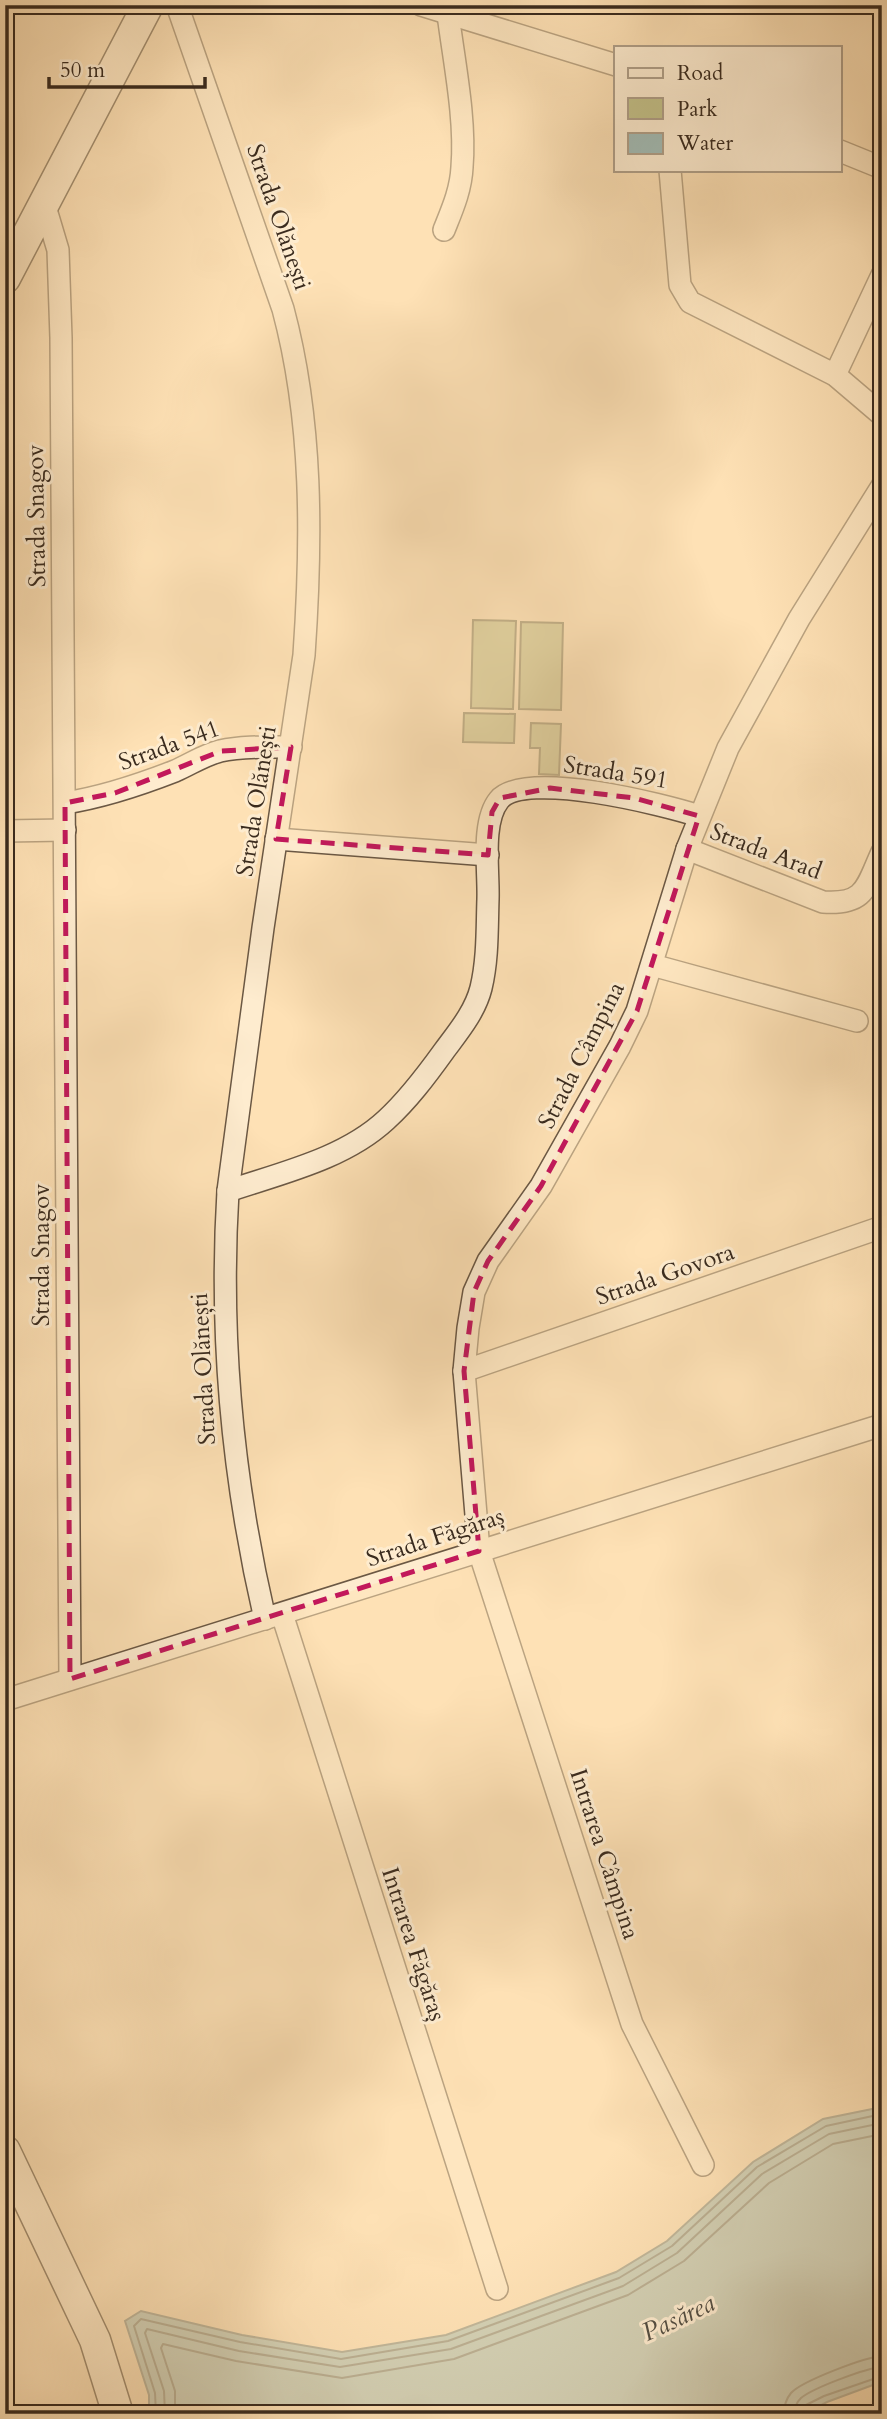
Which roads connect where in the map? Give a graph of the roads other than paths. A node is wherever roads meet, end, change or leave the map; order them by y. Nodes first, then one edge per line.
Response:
1 (148, 5) edge
2 (177, 5) edge
3 (421, 5) edge
4 (448, 14) junction
5 (614, 64) edge
6 (842, 152) edge
7 (882, 168) edge
8 (670, 172) edge
9 (44, 203) junction
10 (444, 230) dead end
11 (882, 275) edge
12 (5, 278) edge
13 (835, 375) junction
14 (882, 415) edge
15 (882, 486) edge
16 (292, 747) junction
17 (65, 803) junction
18 (699, 816) junction
19 (65, 830) junction
20 (5, 831) edge
21 (276, 839) junction
22 (687, 849) junction
23 (882, 852) edge
24 (488, 855) junction
25 (652, 965) junction
26 (857, 1021) dead end
27 (228, 1191) junction
28 (882, 1227) edge
29 (464, 1371) junction
30 (882, 1425) edge
31 (479, 1551) junction
32 (273, 1617) junction
33 (70, 1679) junction
34 (5, 1700) edge
35 (5, 2151) edge
36 (703, 2165) dead end
37 (497, 2289) dead end
38 (118, 2414) edge

1 - 9 main road
2 - 16 street, Strada Olănești
3 - 4 street
4 - 5 street
4 - 10 street
6 - 7 street
8 - 13 street
9 - 12 main road
9 - 17 street, Strada Snagov
11 - 13 street
13 - 14 street
15 - 18 street, Strada Câmpina
16 - 17 street, Strada 541
16 - 21 street, Strada Olănești
17 - 19 street, Strada Snagov
18 - 22 street, Strada Câmpina
18 - 24 street, Strada 591
19 - 20 street
19 - 33 street, Strada Snagov
21 - 24 street
21 - 27 street, Strada Olănești
22 - 23 street, Strada Arad
22 - 25 street, Strada Câmpina
24 - 27 street
25 - 26 street
25 - 29 street, Strada Câmpina
27 - 32 street, Strada Olănești
28 - 29 street, Strada Govora
29 - 31 street, Strada Câmpina
30 - 31 street, Strada Făgăraș
31 - 32 street, Strada Făgăraș
31 - 36 street, Intrarea Câmpina
32 - 33 street, Strada Făgăraș
32 - 37 street, Intrarea Făgăraș
33 - 34 street, Strada Făgăraș
35 - 38 main road

